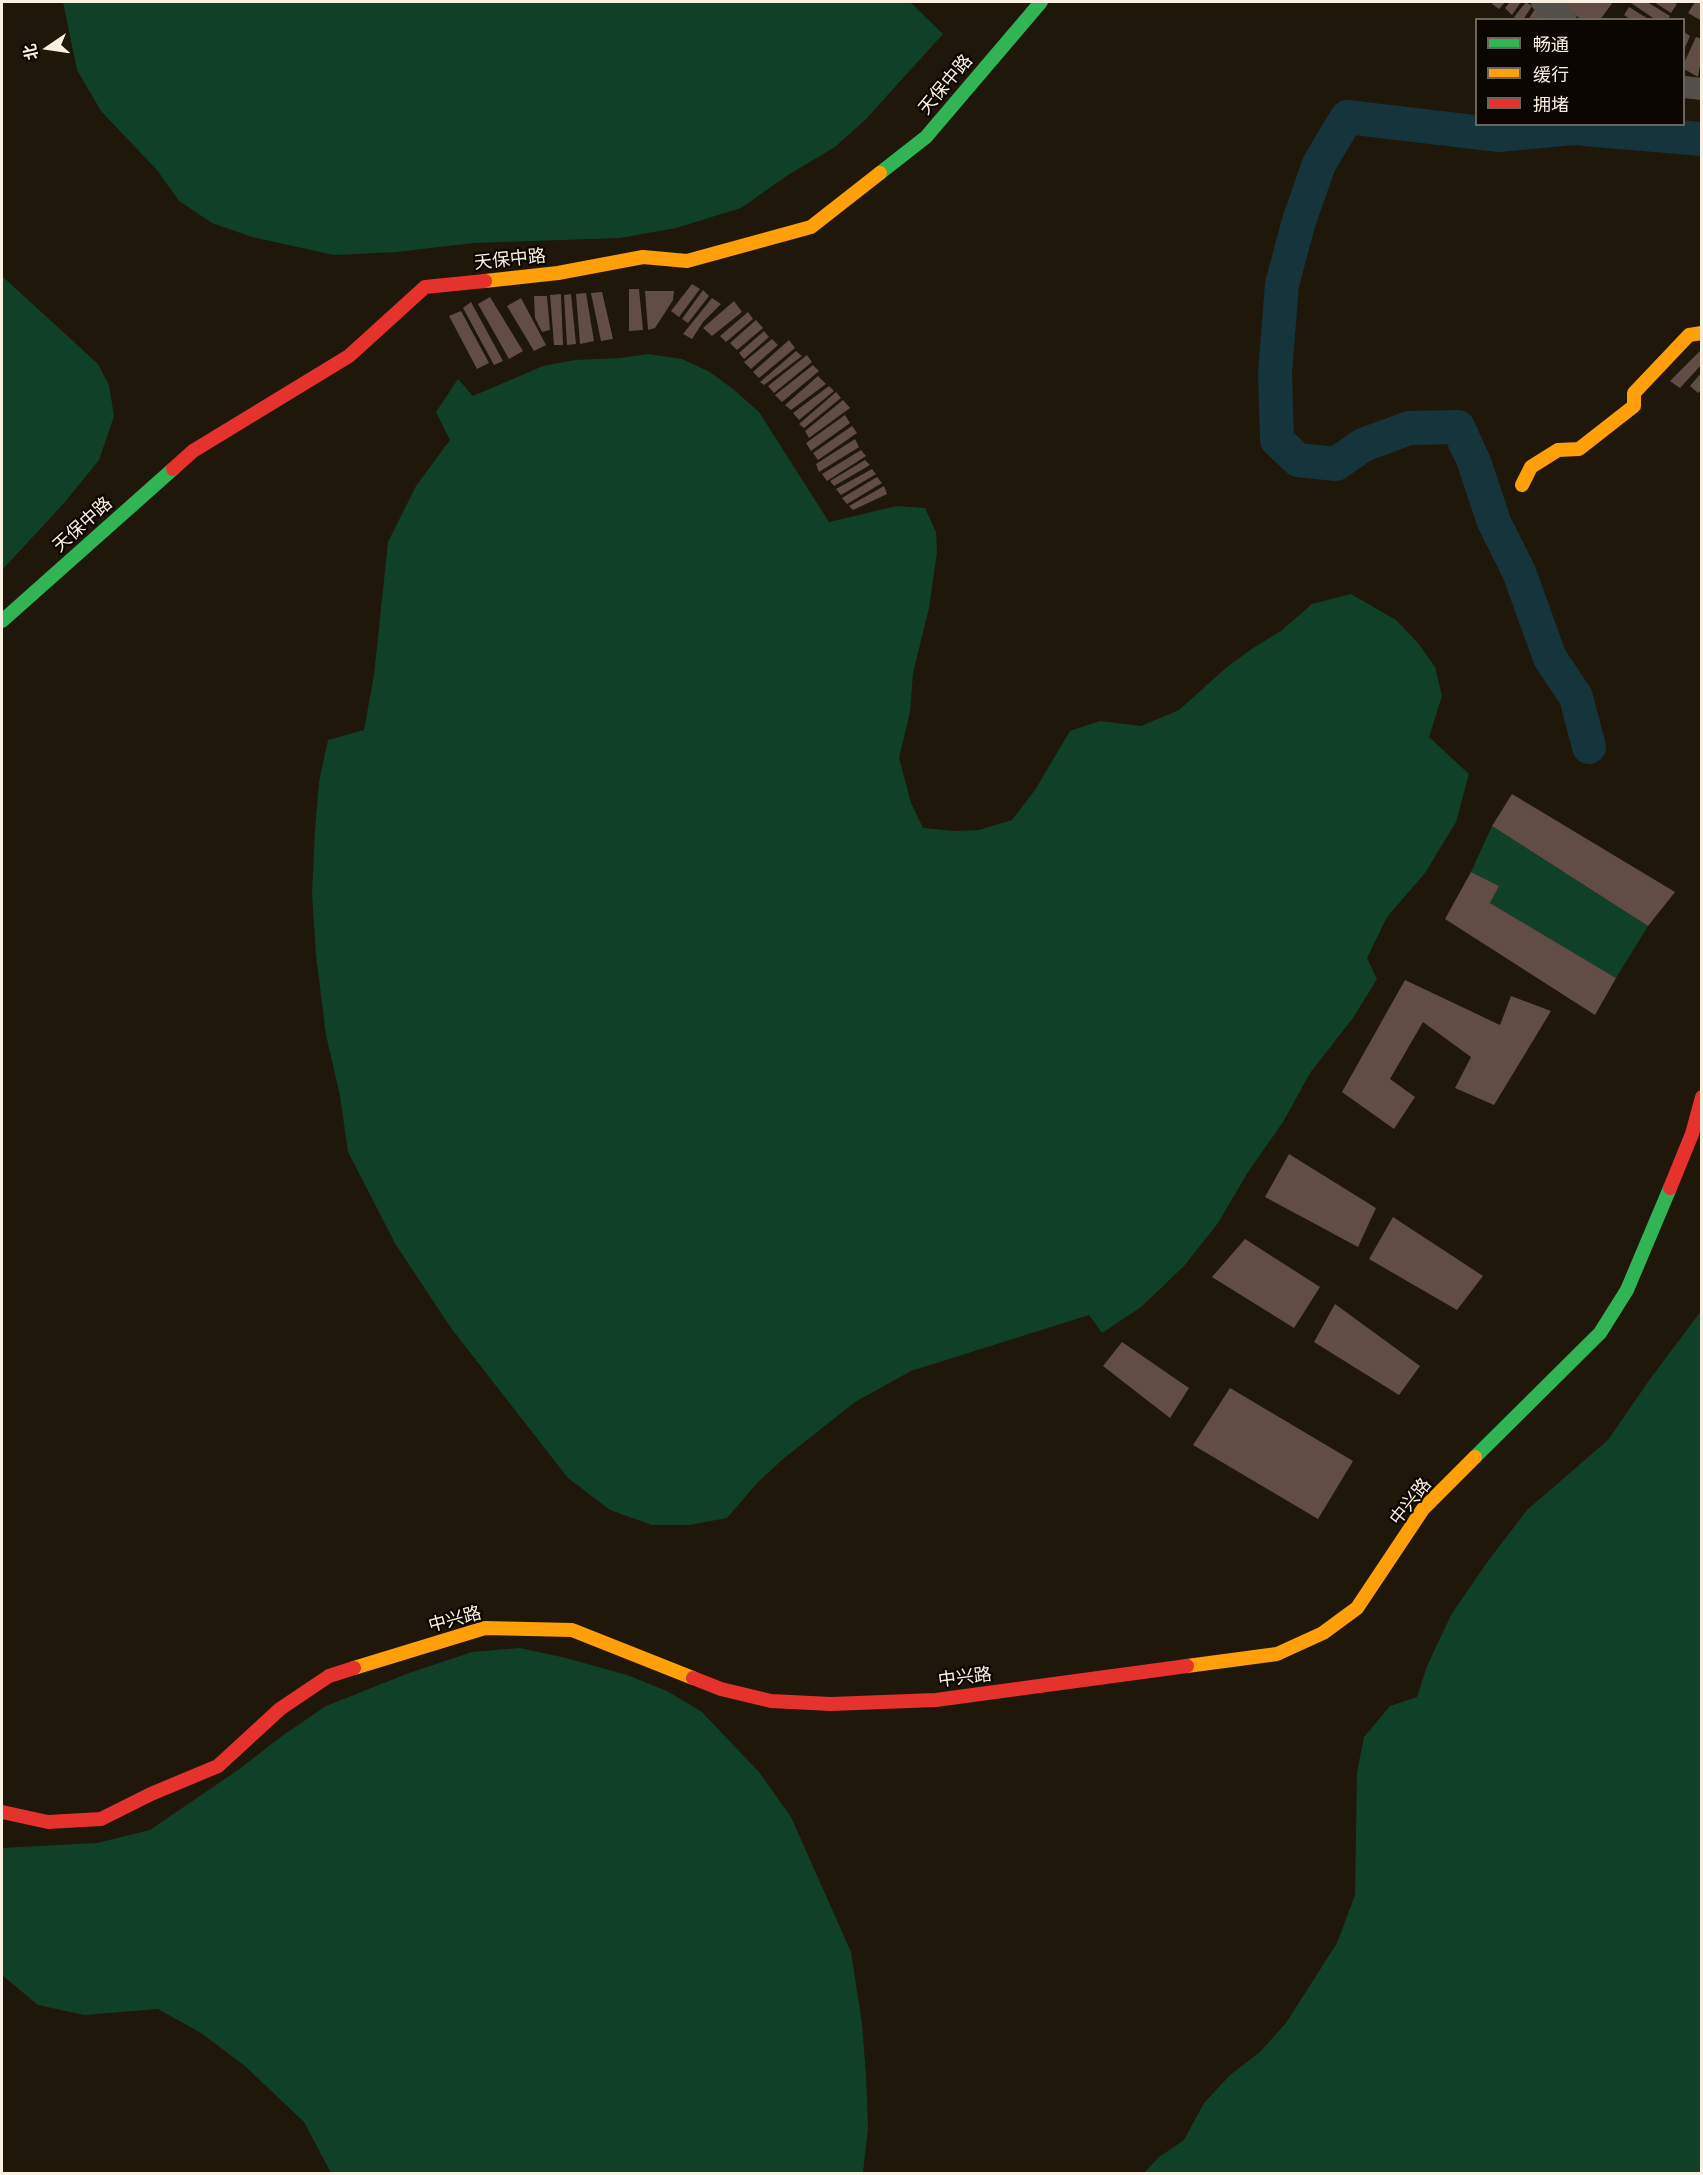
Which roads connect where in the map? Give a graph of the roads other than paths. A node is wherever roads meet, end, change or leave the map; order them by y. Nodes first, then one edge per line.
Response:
1 (1041, 2) edge
2 (1542, 2) edge
3 (1563, 18) edge
4 (1685, 87) edge
5 (1701, 89) edge
6 (1701, 333) edge
7 (1522, 485) dead end
8 (2, 621) edge
9 (1701, 1097) edge
10 (2, 1812) edge

1 - 8 main road, 天保中路
2 - 3 street
4 - 5 street
6 - 7 main road
9 - 10 main road, 中兴路

